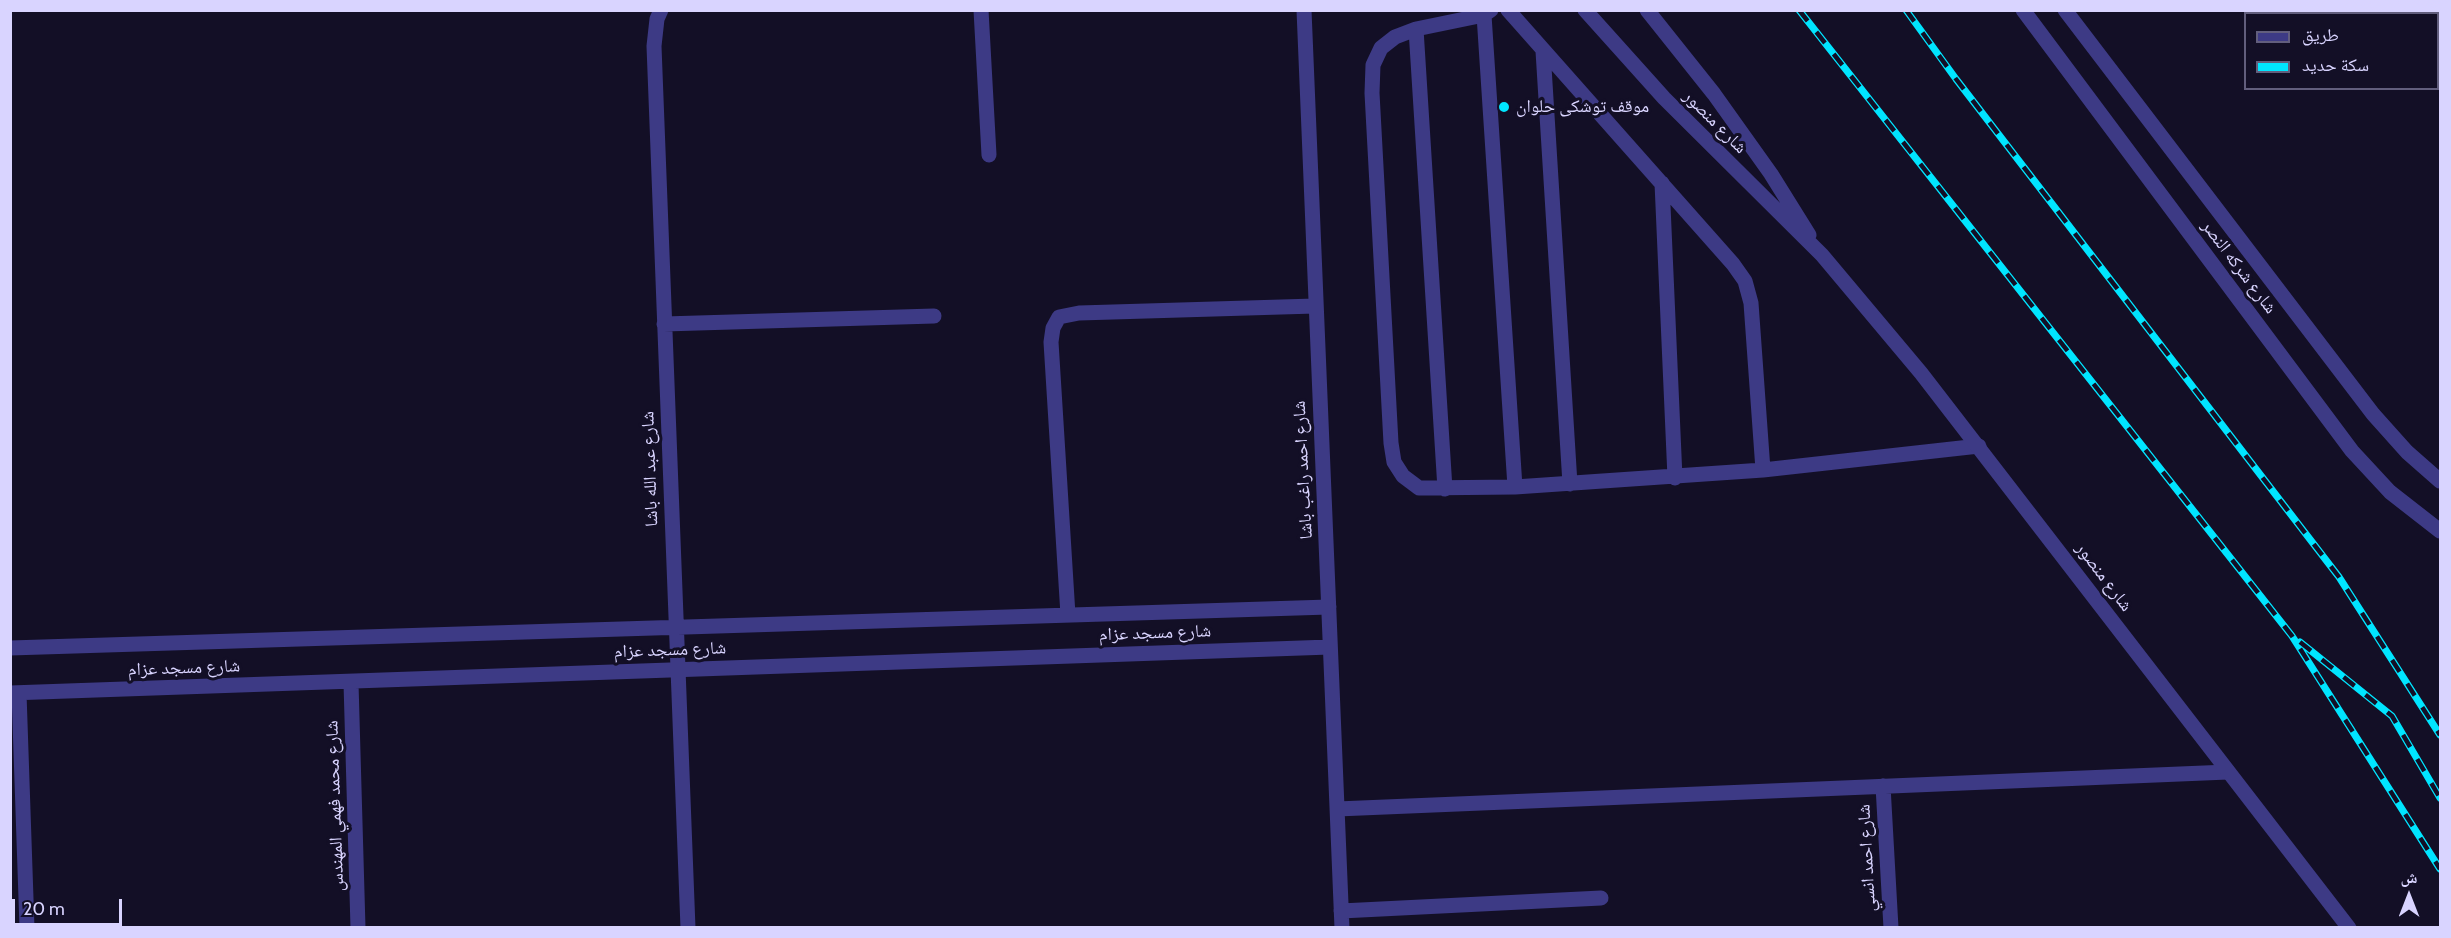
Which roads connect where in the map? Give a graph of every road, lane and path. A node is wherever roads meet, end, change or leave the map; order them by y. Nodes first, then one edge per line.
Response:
1 (661, 10) edge
2 (981, 10) edge
3 (1304, 10) edge
4 (1508, 10) edge
5 (1585, 10) edge
6 (1647, 10) edge
7 (2022, 10) edge
8 (2065, 10) edge
9 (1488, 13) edge
10 (1416, 29) junction
11 (1543, 51) junction
12 (988, 155) dead end
13 (1662, 183) junction
14 (1822, 255) junction
15 (1315, 306) junction
16 (934, 316) dead end
17 (664, 324) junction
18 (1979, 446) junction
19 (1763, 470) junction
20 (1676, 478) junction
21 (2440, 481) edge
22 (1570, 484) junction
23 (1515, 487) junction
24 (1444, 489) junction
25 (2440, 531) edge
26 (1329, 607) junction
27 (1068, 615) junction
28 (675, 628) junction
29 (1330, 647) junction
30 (10, 648) edge
31 (676, 669) junction
32 (351, 683) junction
33 (15, 693) edge
34 (2228, 772) junction
35 (1883, 786) junction
36 (1337, 809) junction
37 (1601, 898) dead end
38 (1341, 910) junction
39 (27, 927) edge
40 (358, 927) edge
41 (688, 927) edge
42 (1342, 927) edge
43 (1891, 927) edge
44 (2349, 927) edge

1 - 17 street, شارع عبد الله باشا
2 - 12 street
3 - 15 street, شارع احمد راغب باشا
4 - 11 street
5 - 14 street, شارع منصور
6 - 14 street, شارع منصور
7 - 25 street, شارع شركه النصر
8 - 21 street, شارع شركه النصر
9 - 10 street
9 - 23 street
10 - 24 street
10 - 24 street
11 - 13 street
11 - 22 street
13 - 19 street
13 - 20 street
14 - 18 street, شارع منصور
15 - 26 street, شارع احمد راغب باشا
15 - 27 street
16 - 17 street
17 - 28 street, شارع عبد الله باشا
18 - 19 street
18 - 34 street, شارع منصور
19 - 20 street
20 - 22 street
22 - 23 street
23 - 24 street
26 - 27 street, شارع مسجد عزام
26 - 29 street, شارع احمد راغب باشا
27 - 28 street, شارع مسجد عزام
28 - 30 street, شارع مسجد عزام
28 - 31 street, شارع عبد الله باشا
29 - 31 street, شارع مسجد عزام
29 - 36 street, شارع احمد راغب باشا
31 - 32 street, شارع مسجد عزام
31 - 41 street, شارع عبد الله باشا
32 - 33 street, شارع مسجد عزام
32 - 40 street, شارع محمد فهمي المهندس
33 - 39 street
34 - 35 street
34 - 44 street, شارع منصور
35 - 36 street
35 - 43 street, شارع احمد انسي
36 - 38 street, شارع احمد راغب باشا
37 - 38 street
38 - 42 street, شارع احمد راغب باشا

